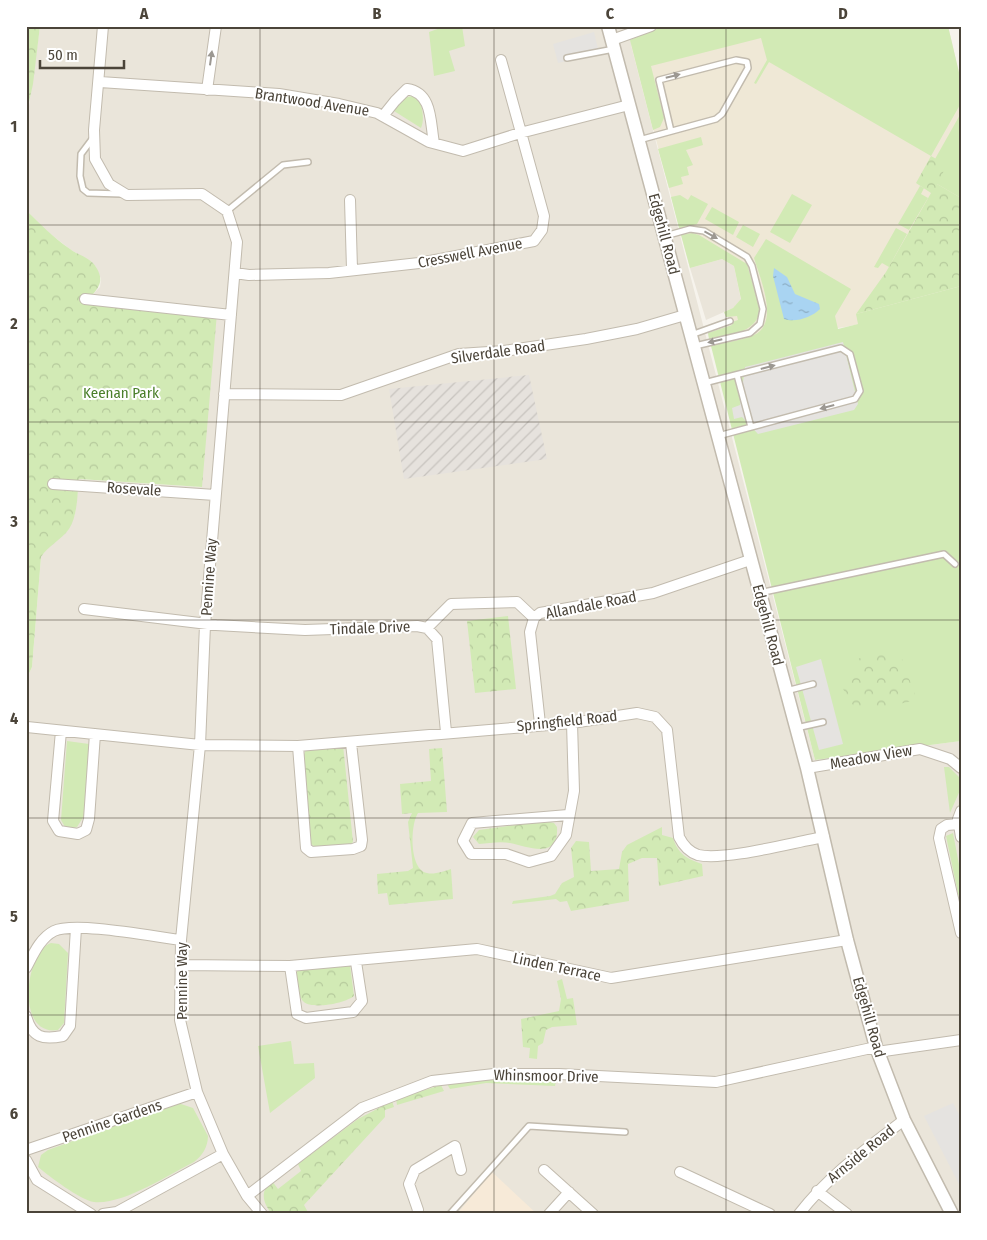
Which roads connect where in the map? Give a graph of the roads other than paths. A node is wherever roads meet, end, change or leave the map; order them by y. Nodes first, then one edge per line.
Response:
1 (103, 26) edge
2 (216, 26) edge
3 (608, 26) edge
4 (650, 26) edge
5 (613, 44) junction
6 (567, 58) dead end
7 (501, 60) dead end
8 (100, 82) junction
9 (207, 90) junction
10 (629, 105) junction
11 (383, 116) junction
12 (671, 131) junction
13 (520, 134) junction
14 (94, 137) junction
15 (639, 140) junction
16 (434, 143) junction
17 (308, 162) dead end
18 (126, 194) junction
19 (350, 200) dead end
20 (227, 211) junction
21 (664, 236) junction
22 (352, 269) junction
23 (235, 273) junction
24 (85, 299) dead end
25 (231, 315) junction
26 (686, 315) junction
27 (730, 321) dead end
28 (692, 341) junction
29 (737, 375) junction
30 (704, 384) junction
31 (224, 394) junction
32 (750, 427) junction
33 (718, 436) junction
34 (53, 484) dead end
35 (215, 495) junction
36 (750, 560) junction
37 (955, 564) dead end
38 (759, 593) junction
39 (84, 609) dead end
40 (534, 618) junction
41 (205, 625) junction
42 (427, 628) junction
43 (813, 684) dead end
44 (785, 691) junction
45 (823, 722) dead end
46 (572, 723) junction
47 (540, 724) junction
48 (27, 727) edge
49 (795, 728) junction
50 (61, 731) junction
51 (446, 732) junction
52 (95, 734) junction
53 (351, 743) junction
54 (200, 746) junction
55 (298, 746) junction
56 (806, 768) junction
57 (961, 768) edge
58 (961, 811) edge
59 (568, 814) junction
60 (958, 824) junction
61 (824, 837) junction
62 (961, 837) edge
63 (76, 928) junction
64 (961, 933) edge
65 (181, 940) junction
66 (847, 940) junction
67 (356, 962) junction
68 (181, 965) junction
69 (290, 966) junction
70 (26, 968) edge
71 (26, 1016) edge
72 (961, 1040) edge
73 (876, 1049) junction
74 (198, 1092) junction
75 (904, 1120) junction
76 (626, 1132) dead end
77 (26, 1150) edge
78 (223, 1154) junction
79 (26, 1160) edge
80 (461, 1170) dead end
81 (544, 1170) dead end
82 (680, 1172) dead end
83 (817, 1191) junction
84 (569, 1192) junction
85 (247, 1196) junction
86 (91, 1214) edge
87 (103, 1214) edge
88 (262, 1214) edge
89 (417, 1214) edge
90 (450, 1214) edge
91 (549, 1214) edge
92 (593, 1214) edge
93 (770, 1214) edge
94 (800, 1214) edge
95 (847, 1214) edge
96 (952, 1214) edge

1 - 8 street
9 -> 2 street
3 - 5 street, Edgehill Road
4 - 5 street
5 - 6 lane
5 - 10 street, Edgehill Road
7 - 13 street
8 - 9 street, Brantwood Avenue
8 - 14 street
9 - 11 street, Brantwood Avenue
10 - 13 street, Brantwood Avenue
10 - 15 street, Edgehill Road
11 - 16 street, Brantwood Avenue
11 - 16 street
12 -> 12 lane
12 - 15 lane
13 - 16 street, Brantwood Avenue
13 - 22 street, Cresswell Avenue
14 - 18 street
14 - 18 lane
15 - 21 street, Edgehill Road
17 - 20 lane
18 - 20 street
19 - 22 street
20 - 23 street, Pennine Way
21 - 26 street, Edgehill Road
21 -> 28 lane
22 - 23 street, Cresswell Avenue
23 - 25 street, Pennine Way
24 - 25 street
25 - 31 street, Pennine Way
26 - 28 street, Edgehill Road
26 - 31 street, Silverdale Road
27 - 28 lane
28 - 30 street, Edgehill Road
29 - 30 lane
29 - 32 lane
29 -> 32 lane
30 - 33 street, Edgehill Road
31 - 35 street, Pennine Way
32 - 33 lane
33 - 36 street, Edgehill Road
34 - 35 street, Rosevale
35 - 41 street, Pennine Way
36 - 38 street, Edgehill Road
36 - 40 street, Allandale Road
37 - 38 lane
38 - 44 street, Edgehill Road
39 - 41 street, Tindale Drive
40 - 42 street
40 - 47 street, Allandale Road
41 - 42 street, Tindale Drive
41 - 54 street, Pennine Way
42 - 51 street, Tindale Drive
43 - 44 lane
44 - 49 street, Edgehill Road
45 - 49 lane
46 - 47 street, Springfield Road
46 - 59 street
46 - 61 street, Springfield Road
47 - 51 street, Springfield Road
48 - 50 street, Springfield Road
49 - 56 street, Edgehill Road
50 - 52 street, Springfield Road
50 - 52 street
51 - 53 street, Springfield Road
52 - 54 street, Springfield Road
53 - 55 street, Springfield Road
53 - 55 street
54 - 55 street, Springfield Road
54 - 65 street, Pennine Way
56 - 57 street, Meadow View
56 - 61 street, Edgehill Road
58 - 60 street
59 - 59 street
60 - 62 street
60 - 64 street
61 - 66 street, Edgehill Road
63 - 65 street
63 - 70 street
63 - 71 street
65 - 68 street, Pennine Way
66 - 67 street, Linden Terrace
66 - 73 street, Edgehill Road
67 - 69 street, Linden Terrace
67 - 69 street
68 - 69 street, Linden Terrace
68 - 74 street, Pennine Way
72 - 73 street, Whinsmoor Drive
73 - 75 street, Edgehill Road
73 - 85 street, Whinsmoor Drive
74 - 77 street, Pennine Gardens
74 - 78 street, Pennine Way
75 - 83 street, Arnside Road
75 - 96 street, Edgehill Road
76 - 90 lane
78 - 85 street, Pennine Way
78 - 87 street
79 - 86 street
80 - 89 street
81 - 84 street
82 - 93 street
83 - 94 street, Arnside Road
83 - 95 street
84 - 91 street
84 - 92 street
85 - 88 street, Pennine Way

